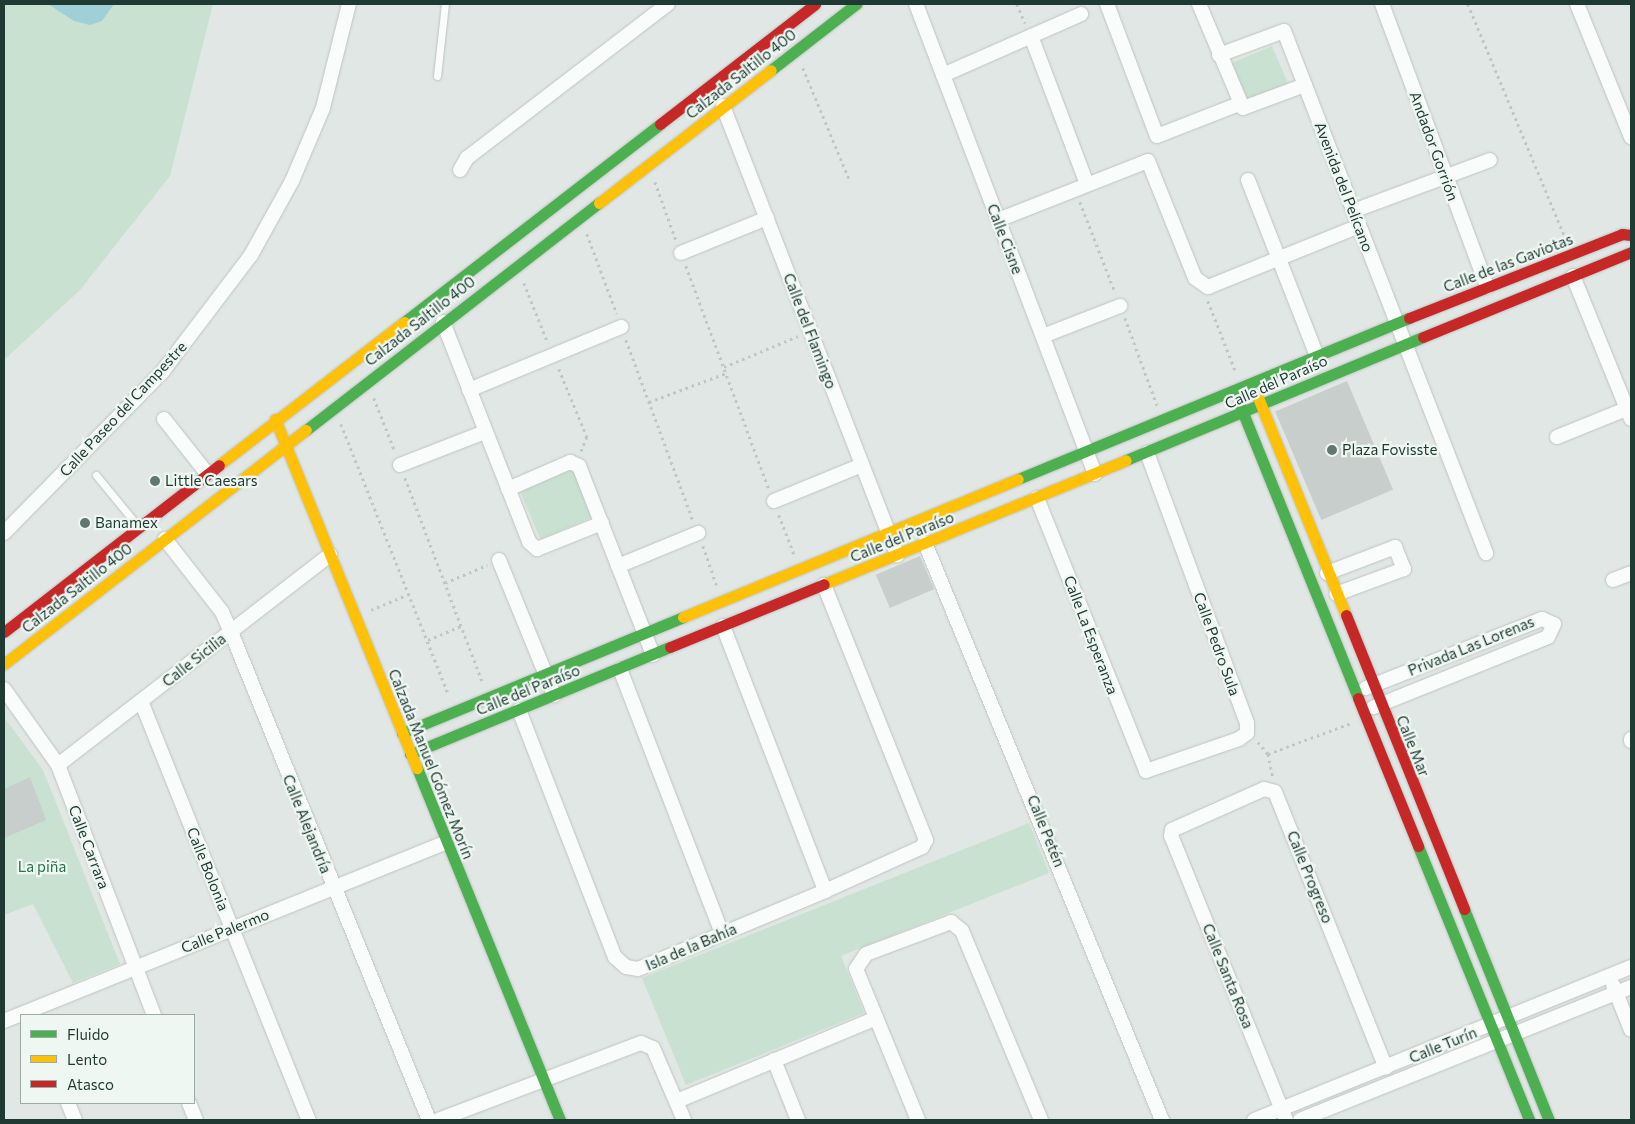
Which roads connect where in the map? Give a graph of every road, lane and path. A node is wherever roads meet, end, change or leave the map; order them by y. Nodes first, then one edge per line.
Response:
1 (350, 4) edge
2 (445, 4) edge
3 (668, 4) edge
4 (815, 4) edge
5 (856, 4) edge
6 (916, 4) edge
7 (1016, 4) edge
8 (1108, 4) edge
9 (1199, 4) edge
10 (1382, 4) edge
11 (1468, 4) edge
12 (1577, 4) edge
13 (800, 8) edge
14 (1081, 14) dead end
15 (1030, 36) junction
16 (796, 50) junction
17 (1219, 55) junction
18 (943, 75) junction
19 (437, 76) dead end
20 (1305, 85) junction
21 (723, 106) junction
22 (1241, 106) junction
23 (1631, 137) edge
24 (1490, 160) dead end
25 (648, 164) junction
26 (460, 170) dead end
27 (1444, 175) junction
28 (1248, 180) dead end
29 (850, 182) dead end
30 (1087, 184) junction
31 (1353, 211) junction
32 (580, 216) junction
33 (767, 218) junction
34 (998, 220) junction
35 (1359, 226) junction
36 (1631, 235) edge
37 (1631, 252) edge
38 (681, 253) junction
39 (1572, 254) junction
40 (1279, 258) junction
41 (1573, 276) junction
42 (1202, 286) junction
43 (1487, 287) junction
44 (1120, 306) dead end
45 (443, 322) junction
46 (1396, 323) junction
47 (621, 327) junction
48 (810, 331) junction
49 (1043, 336) junction
50 (1404, 343) junction
51 (1317, 356) junction
52 (724, 367) junction
53 (726, 373) junction
54 (367, 381) junction
55 (1252, 382) junction
56 (469, 390) junction
57 (1234, 390) junction
58 (649, 402) junction
59 (334, 406) junction
60 (1261, 406) junction
61 (1630, 412) edge
62 (1243, 413) junction
63 (164, 419) dead end
64 (274, 420) junction
65 (485, 432) junction
66 (1557, 438) dead end
67 (285, 444) junction
68 (1086, 451) junction
69 (1147, 453) junction
70 (400, 465) junction
71 (862, 465) junction
72 (206, 472) junction
73 (1095, 474) junction
74 (96, 475) dead end
75 (508, 489) junction
76 (1037, 498) junction
77 (774, 501) junction
78 (602, 523) junction
79 (138, 526) junction
80 (4, 533) edge
81 (698, 533) junction
82 (888, 533) junction
83 (165, 539) junction
84 (925, 543) junction
85 (1486, 553) dead end
86 (330, 555) junction
87 (897, 555) junction
88 (499, 560) dead end
89 (618, 566) junction
90 (800, 569) junction
91 (1327, 573) junction
92 (1631, 573) edge
93 (1613, 580) dead end
94 (824, 585) junction
95 (409, 594) junction
96 (1336, 594) junction
97 (723, 601) junction
98 (355, 617) junction
99 (461, 626) junction
100 (723, 626) junction
101 (4, 632) edge
102 (231, 632) junction
103 (645, 633) junction
104 (428, 640) junction
105 (654, 655) junction
106 (4, 664) edge
107 (620, 669) junction
108 (545, 674) junction
109 (1373, 686) junction
110 (4, 690) edge
111 (1356, 691) junction
112 (554, 696) junction
113 (489, 698) junction
114 (141, 701) junction
115 (1380, 704) junction
116 (520, 710) junction
117 (456, 711) junction
118 (1365, 714) junction
119 (402, 733) junction
120 (1247, 733) junction
121 (410, 754) junction
122 (1268, 754) junction
123 (58, 765) junction
124 (1271, 790) junction
125 (446, 842) junction
126 (333, 888) junction
127 (825, 890) junction
128 (232, 928) junction
129 (722, 934) junction
130 (1631, 966) edge
131 (135, 967) junction
132 (1609, 976) junction
133 (1631, 987) edge
134 (1616, 993) junction
135 (32, 1012) edge
136 (154, 1014) edge
137 (20, 1015) edge
138 (876, 1018) junction
139 (1507, 1019) junction
140 (4, 1020) edge
141 (1491, 1026) junction
142 (1631, 1030) edge
143 (1514, 1035) junction
144 (1498, 1042) junction
145 (774, 1060) junction
146 (1386, 1068) junction
147 (544, 1080) junction
148 (677, 1101) junction
149 (68, 1104) edge
150 (189, 1104) edge
151 (1284, 1115) edge
152 (75, 1120) edge
153 (196, 1120) edge
154 (309, 1120) edge
155 (429, 1120) edge
156 (438, 1120) edge
157 (560, 1120) edge
158 (684, 1120) edge
159 (798, 1120) edge
160 (918, 1120) edge
161 (1041, 1120) edge
162 (1162, 1120) edge
163 (1254, 1120) edge
164 (1300, 1120) edge
165 (1529, 1120) edge
166 (1548, 1120) edge

1 - 80 street, Calle Paseo del Campestre
2 - 19 lane
3 - 26 street
4 - 13 street, Calzada Saltillo 400
5 - 16 street, Calzada Saltillo 400
6 - 18 street, Calle Cisne
7 - 15 path
8 - 22 street
9 - 17 street
10 - 27 street, Andador Gorrión
11 - 39 path
12 - 23 street
13 - 64 street, Calzada Saltillo 400
14 - 15 street
15 - 18 street
15 - 30 street
16 - 21 street, Calzada Saltillo 400
16 - 29 path
17 - 20 street, Avenida del Pelícano
17 - 22 street
18 - 34 street, Calle Cisne
20 - 22 street
20 - 31 street, Avenida del Pelícano
21 - 25 street, Calzada Saltillo 400
21 - 33 street, Calle del Flamingo
24 - 27 street
25 - 32 street, Calzada Saltillo 400
25 - 38 path
27 - 31 street
27 - 43 street, Andador Gorrión
28 - 40 street
30 - 34 street
30 - 42 street
31 - 35 street, Avenida del Pelícano
32 - 45 street, Calzada Saltillo 400
32 - 47 path
33 - 38 street
33 - 48 street, Calle del Flamingo
34 - 49 street, Calle Cisne
35 - 40 street
35 - 46 street, Avenida del Pelícano
36 - 39 street, Calle de las Gaviotas
37 - 41 street
38 - 52 path
39 - 43 street, Calle de las Gaviotas
40 - 42 street
40 - 51 street
41 - 50 street
41 - 61 street
42 - 55 path
43 - 46 street, Calle de las Gaviotas
44 - 49 street
45 - 54 street, Calzada Saltillo 400
45 - 56 street
46 - 50 street, Avenida del Pelícano
46 - 51 street, Calle del Paraíso
47 - 56 street
47 - 58 path
48 - 52 path
48 - 71 street, Calle del Flamingo
49 - 68 street, Calle Cisne
50 - 60 street, Calle del Paraíso
50 - 85 street, Avenida del Pelícano
51 - 55 street, Calle del Paraíso
52 - 53 path
53 - 58 path
53 - 77 path
54 - 59 street, Calzada Saltillo 400
54 - 70 path
55 - 57 street, Calle del Paraíso
55 - 60 street, Calle Mar
56 - 65 street
57 - 62 street
57 - 68 street, Calle del Paraíso
58 - 81 path
59 - 67 street, Calzada Saltillo 400
59 - 95 path
60 - 62 street, Calle del Paraíso
60 - 91 street, Calle Mar
61 - 66 street
62 - 69 street, Calle del Paraíso
62 - 111 street
63 - 72 street
64 - 67 street, Calzada Manuel Gómez Morín
64 - 72 street, Calzada Saltillo 400
65 - 70 street
65 - 75 street
67 - 83 street, Calzada Saltillo 400
67 - 86 street, Calzada Manuel Gómez Morín
68 - 73 street, Calle Cisne
68 - 82 street, Calle del Paraíso
69 - 73 street, Calle del Paraíso
69 - 120 street, Calle Pedro Sula
70 - 99 path
71 - 77 street
71 - 82 street, Calle del Flamingo
72 - 79 street, Calzada Saltillo 400
73 - 76 street, Calle del Paraíso
74 - 79 lane
75 - 78 street
75 - 78 street
76 - 84 street, Calle del Paraíso
76 - 120 street, Calle La Esperanza
77 - 90 path
78 - 89 street
79 - 101 street, Calzada Saltillo 400
81 - 89 street
81 - 97 path
82 - 87 street, Calle del Flamingo
82 - 90 street, Calle del Paraíso
83 - 102 street, Calle Alejandría
83 - 106 street, Calzada Saltillo 400
84 - 87 street, Calle del Paraíso
84 - 162 street, Calle Petén
86 - 98 street, Calzada Manuel Gómez Morín
86 - 102 street, Calle Sicilia
87 - 94 street, Calle del Paraíso
88 - 108 street
89 - 103 street
90 - 97 street, Calle del Paraíso
91 - 96 street, Calle Mar
91 - 96 street
92 - 93 street
94 - 100 street, Calle del Paraíso
94 - 127 street, Isla de la Bahía
95 - 98 path
95 - 104 path
96 - 109 street, Calle Mar
97 - 103 street, Calle del Paraíso
98 - 119 street, Calzada Manuel Gómez Morín
99 - 104 path
99 - 113 path
100 - 105 street, Calle del Paraíso
100 - 127 street
102 - 114 street, Calle Sicilia
102 - 126 street, Calle Alejandría
103 - 105 street
103 - 108 street, Calle del Paraíso
104 - 117 path
105 - 107 street, Calle del Paraíso
107 - 112 street, Calle del Paraíso
107 - 129 street
108 - 112 street
108 - 113 street, Calle del Paraíso
109 - 111 street, Privada Las Lorenas
109 - 115 street, Calle Mar
109 - 115 street, Privada Las Lorenas
110 - 123 street, Calle Carrara
111 - 118 street
112 - 116 street, Calle del Paraíso
113 - 117 street, Calle del Paraíso
114 - 123 street, Calle Sicilia
114 - 128 street, Calle Bolonia
115 - 118 street, Privada Las Lorenas
115 - 139 street, Calle Mar
116 - 121 street, Calle del Paraíso
116 - 129 street, Isla de la Bahía
117 - 119 street, Calle del Paraíso
118 - 122 path
118 - 141 street
119 - 121 street, Calzada Manuel Gómez Morín
120 - 122 path
121 - 125 street, Calzada Manuel Gómez Morín
122 - 124 path
123 - 131 street, Calle Carrara
124 - 146 street, Calle Progreso
124 - 151 street, Calle Santa Rosa
125 - 126 street, Calle Palermo
125 - 147 street, Calzada Manuel Gómez Morín
126 - 128 street, Calle Palermo
126 - 155 street, Calle Alejandría
127 - 129 street, Isla de la Bahía
128 - 131 street, Calle Palermo
128 - 154 street, Calle Bolonia
130 - 132 street, Calle Turín
131 - 135 street, Calle Palermo
131 - 136 street, Calle Carrara
132 - 134 street
132 - 139 street, Calle Turín
133 - 134 street, Calle Turín
134 - 142 street
134 - 143 street, Calle Turín
137 - 140 street, Calle Palermo
138 - 145 street
138 - 160 street
138 - 161 street
139 - 141 street, Calle Turín
139 - 143 street, Calle Mar
141 - 144 street
141 - 146 street, Calle Turín
143 - 144 street, Calle Turín
143 - 166 street, Calle Mar
144 - 164 street, Calle Turín
144 - 165 street
145 - 148 street
145 - 159 street
146 - 151 street, Calle Turín
147 - 148 street
147 - 156 street
147 - 157 street, Calzada Manuel Gómez Morín
148 - 158 street
149 - 152 street
150 - 153 street
151 - 163 street, Calle Turín

